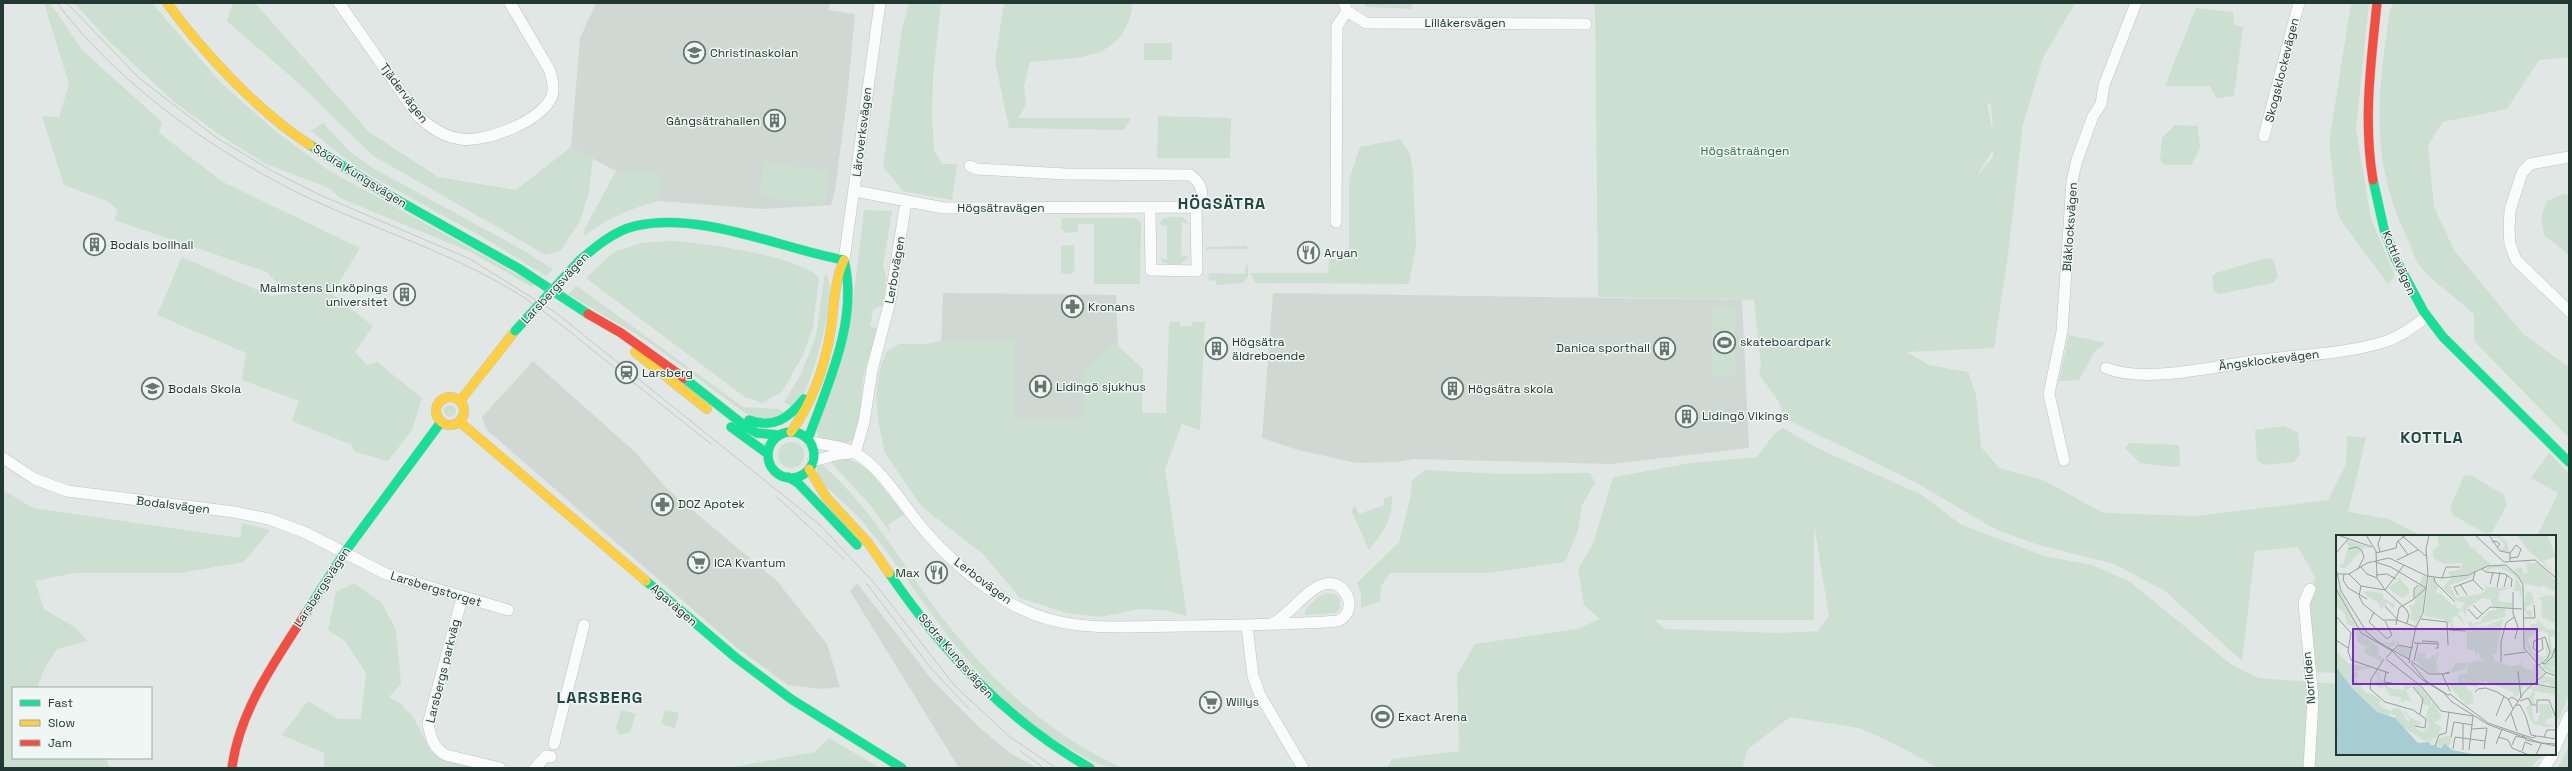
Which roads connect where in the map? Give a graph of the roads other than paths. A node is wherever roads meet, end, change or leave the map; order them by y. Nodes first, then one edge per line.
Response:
1 (167, 3) edge
2 (339, 3) edge
3 (510, 3) edge
4 (880, 3) edge
5 (2136, 3) edge
6 (2299, 3) edge
7 (2377, 3) edge
8 (1346, 7) edge
9 (1586, 24) dead end
10 (2264, 136) dead end
11 (2569, 157) edge
12 (970, 166) dead end
13 (855, 191) junction
14 (906, 202) junction
15 (1196, 207) junction
16 (1150, 209) junction
17 (1336, 222) dead end
18 (844, 260) junction
19 (2569, 311) edge
20 (584, 312) junction
21 (2426, 317) junction
22 (2106, 368) dead end
23 (821, 373) junction
24 (694, 385) junction
25 (460, 401) junction
26 (441, 422) junction
27 (460, 422) junction
28 (791, 432) junction
29 (779, 435) junction
30 (809, 441) junction
31 (855, 453) junction
32 (768, 454) junction
33 (3, 458) edge
34 (2064, 460) dead end
35 (2569, 462) edge
36 (811, 465) junction
37 (788, 477) junction
38 (345, 552) junction
39 (2310, 589) dead end
40 (904, 595) junction
41 (462, 598) junction
42 (508, 610) dead end
43 (1273, 624) junction
44 (584, 625) dead end
45 (1247, 626) junction
46 (2569, 716) edge
47 (554, 744) dead end
48 (2556, 746) edge
49 (2552, 755) edge
50 (551, 757) dead end
51 (232, 768) edge
52 (500, 768) edge
53 (535, 768) edge
54 (902, 768) edge
55 (1090, 768) edge
56 (1303, 768) edge
57 (2309, 768) edge
58 (2544, 768) edge

1 - 20 street, Södra Kungsvägen
2 - 3 street, Tjädervägen
4 - 13 street, Läroverksvägen
5 - 34 street, Blåklocksvägen
6 - 10 street, Skogsklockevägen
7 - 21 street, Kottlavägen
8 - 9 street, Lillåkersvägen
8 - 17 street, Lillåkersvägen
11 - 19 street
12 - 15 street
13 - 14 street, Högsätravägen
13 - 18 street, Läroverksvägen
14 - 16 street, Högsätravägen
14 - 31 street, Lerbovägen
15 - 16 street, Högsätravägen
15 - 16 street
18 - 23 street, Läroverksvägen
18 - 25 street, Larsbergsvägen, bridge
18 - 30 street, Läroverksvägen
20 - 24 street, Södra Kungsvägen
20 - 32 street, Södra Kungsvägen
21 - 22 street, Ängsklockevägen
21 - 35 street, Kottlavägen
23 - 24 street
23 - 28 street, Läroverksvägen
24 - 29 street, Södra Kungsvägen
25 - 26 street
25 - 27 street
26 - 27 street
26 - 38 street, Larsbergsvägen
27 - 54 street, Agavägen
28 - 29 street, Södra Kungsvägen
28 - 30 street
29 - 32 street
30 - 31 street, Lerbovägen
30 - 36 street, Södra Kungsvägen
31 - 36 street
31 - 45 street, Lerbovägen
32 - 37 street, Södra Kungsvägen
33 - 38 street, Bodalsvägen
36 - 37 street
36 - 40 street, Södra Kungsvägen
37 - 40 street, Södra Kungsvägen
38 - 41 street, Larsbergstorget
38 - 51 street, Larsbergsvägen
39 - 57 street, Norrliden
40 - 55 street, Södra Kungsvägen
41 - 42 street, Larsbergstorget
41 - 52 street, Larsbergs parkväg
43 - 43 street, Lerbovägen
43 - 45 street, Lerbovägen
44 - 47 street
45 - 56 street
46 - 48 street
49 - 58 street
50 - 53 street

